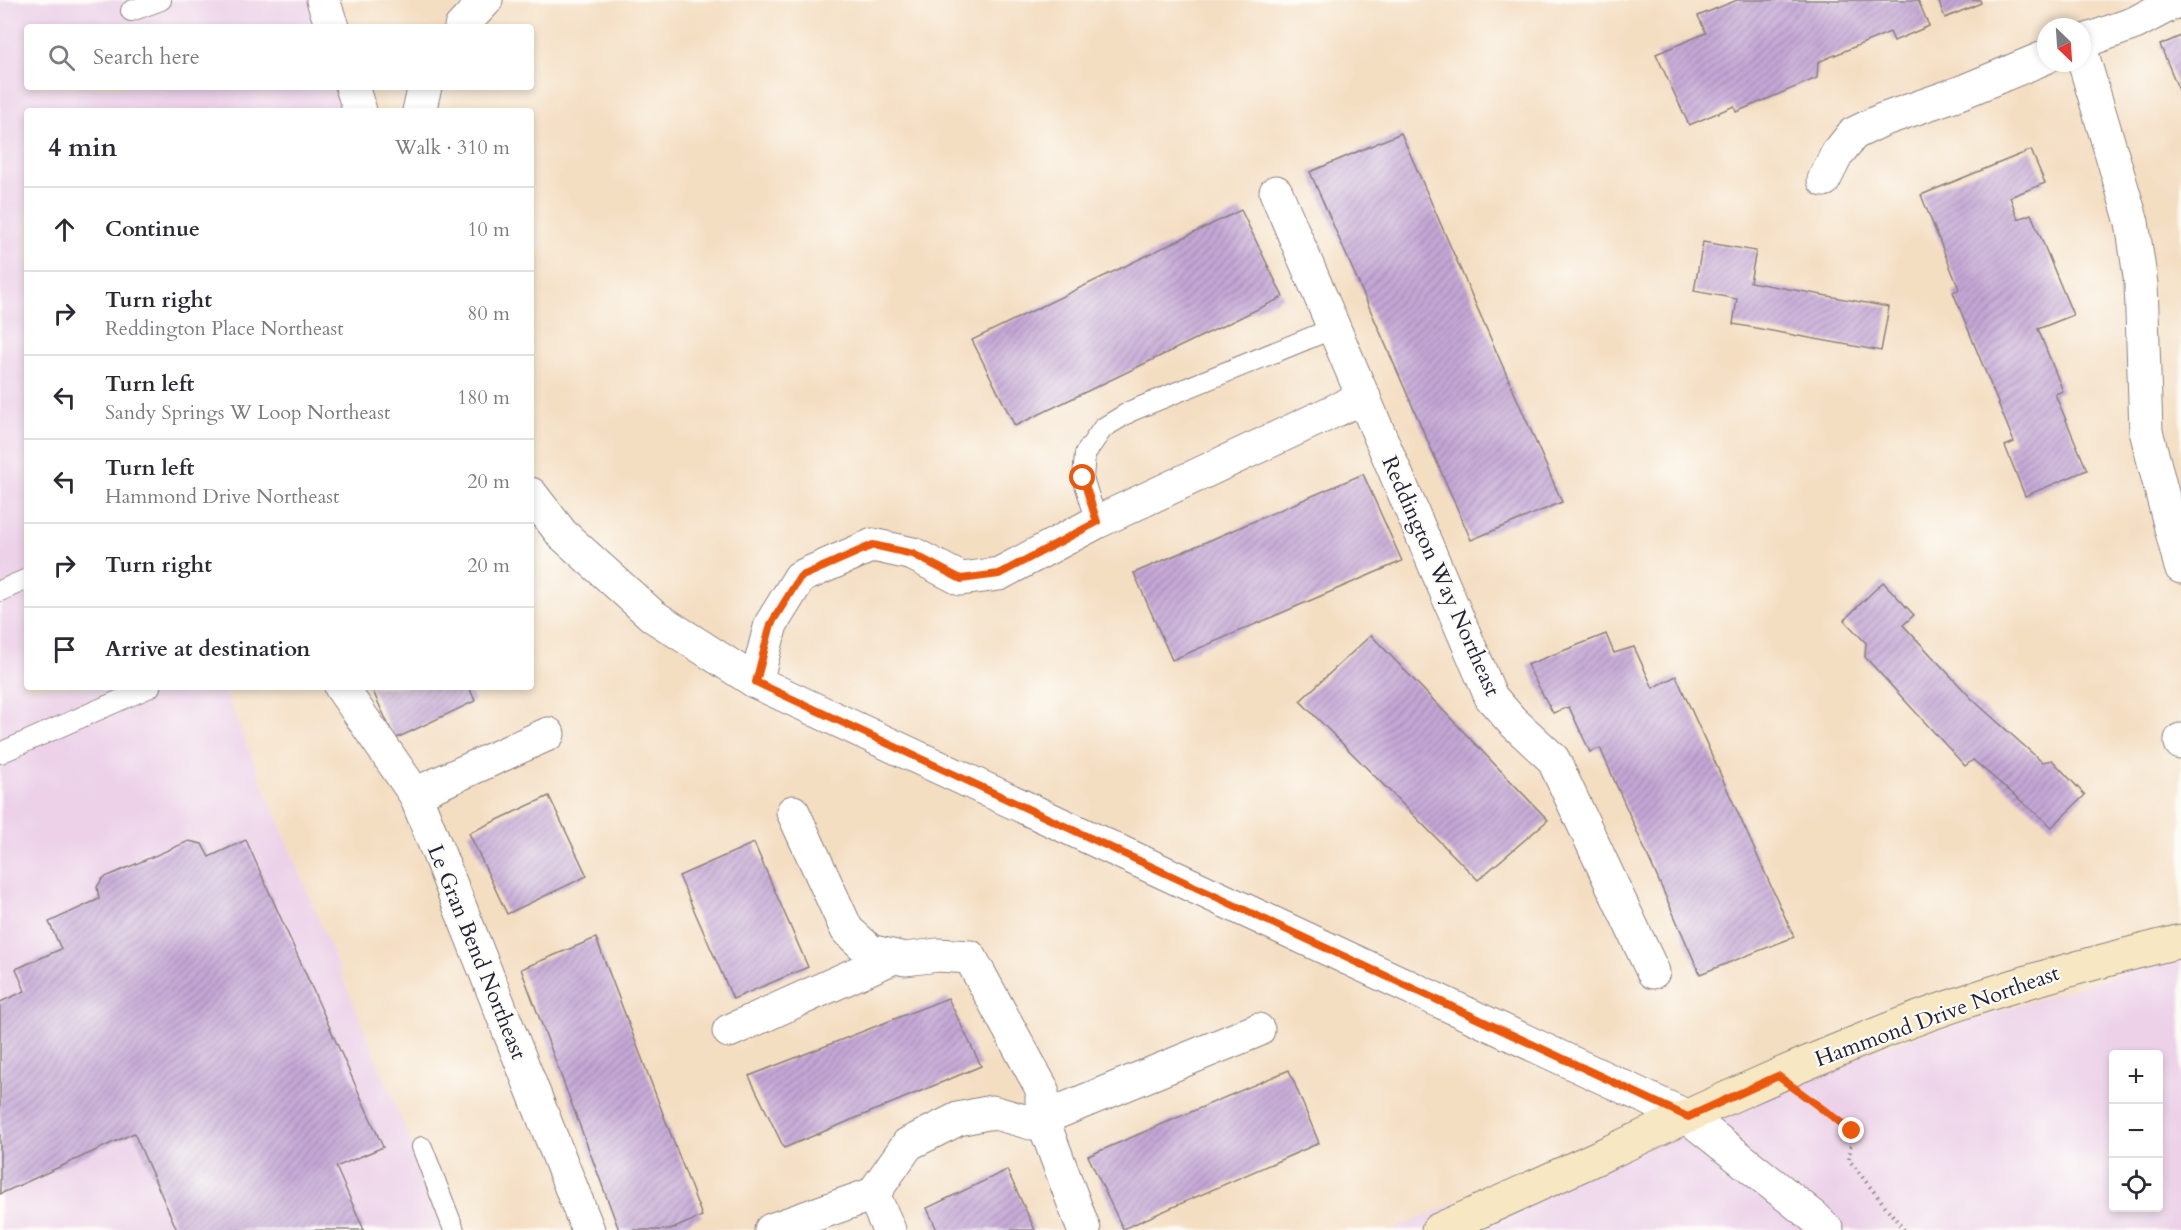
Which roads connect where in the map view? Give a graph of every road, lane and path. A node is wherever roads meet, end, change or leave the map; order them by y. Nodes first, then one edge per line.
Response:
1 (161, 0) edge
2 (323, 0) edge
3 (486, 0) edge
4 (2178, 0) edge
5 (131, 11) dead end
6 (331, 24) edge
7 (464, 24) edge
8 (2091, 39) edge
9 (2037, 61) edge
10 (2087, 72) edge
11 (353, 90) edge
12 (424, 90) edge
13 (359, 108) edge
14 (420, 108) edge
15 (1824, 180) dead end
16 (1276, 192) dead end
17 (1334, 328) junction
18 (1364, 397) junction
19 (534, 498) edge
20 (1097, 522) junction
21 (2181, 567) edge
22 (24, 580) edge
23 (0, 591) edge
24 (756, 682) junction
25 (143, 690) edge
26 (343, 690) edge
27 (548, 734) dead end
28 (0, 753) edge
29 (415, 794) junction
30 (793, 812) dead end
31 (2181, 940) edge
32 (894, 957) junction
33 (1653, 972) dead end
34 (1258, 1030) dead end
35 (729, 1031) dead end
36 (1778, 1076) junction
37 (1688, 1117) junction
38 (1042, 1118) junction
39 (422, 1147) dead end
40 (873, 1194) junction
41 (454, 1230) edge
42 (588, 1230) edge
43 (771, 1230) edge
44 (889, 1230) edge
45 (1084, 1230) edge
46 (1438, 1230) edge
47 (1827, 1230) edge
48 (1904, 1230) edge

1 - 5 lane
2 - 6 street
3 - 7 street
4 - 8 street
9 - 15 street
10 - 21 street
11 - 13 street
12 - 14 street
16 - 17 street, Reddington Way Northeast
17 - 18 street, Reddington Way Northeast
17 - 20 lane
18 - 20 street
18 - 33 street, Reddington Way Northeast
19 - 24 street
20 - 24 street
22 - 23 lane
24 - 37 street
25 - 28 lane
26 - 29 street, Le Gran Bend Northeast
27 - 29 street
29 - 42 street, Le Gran Bend Northeast
30 - 32 street
31 - 36 street, Hammond Drive Northeast
32 - 35 street
32 - 38 street
34 - 38 street
36 - 37 street, Hammond Drive Northeast
36 - 48 path
37 - 46 street, Hammond Drive Northeast
37 - 47 street
38 - 40 street
38 - 45 street
39 - 41 lane
40 - 43 street
40 - 44 street

